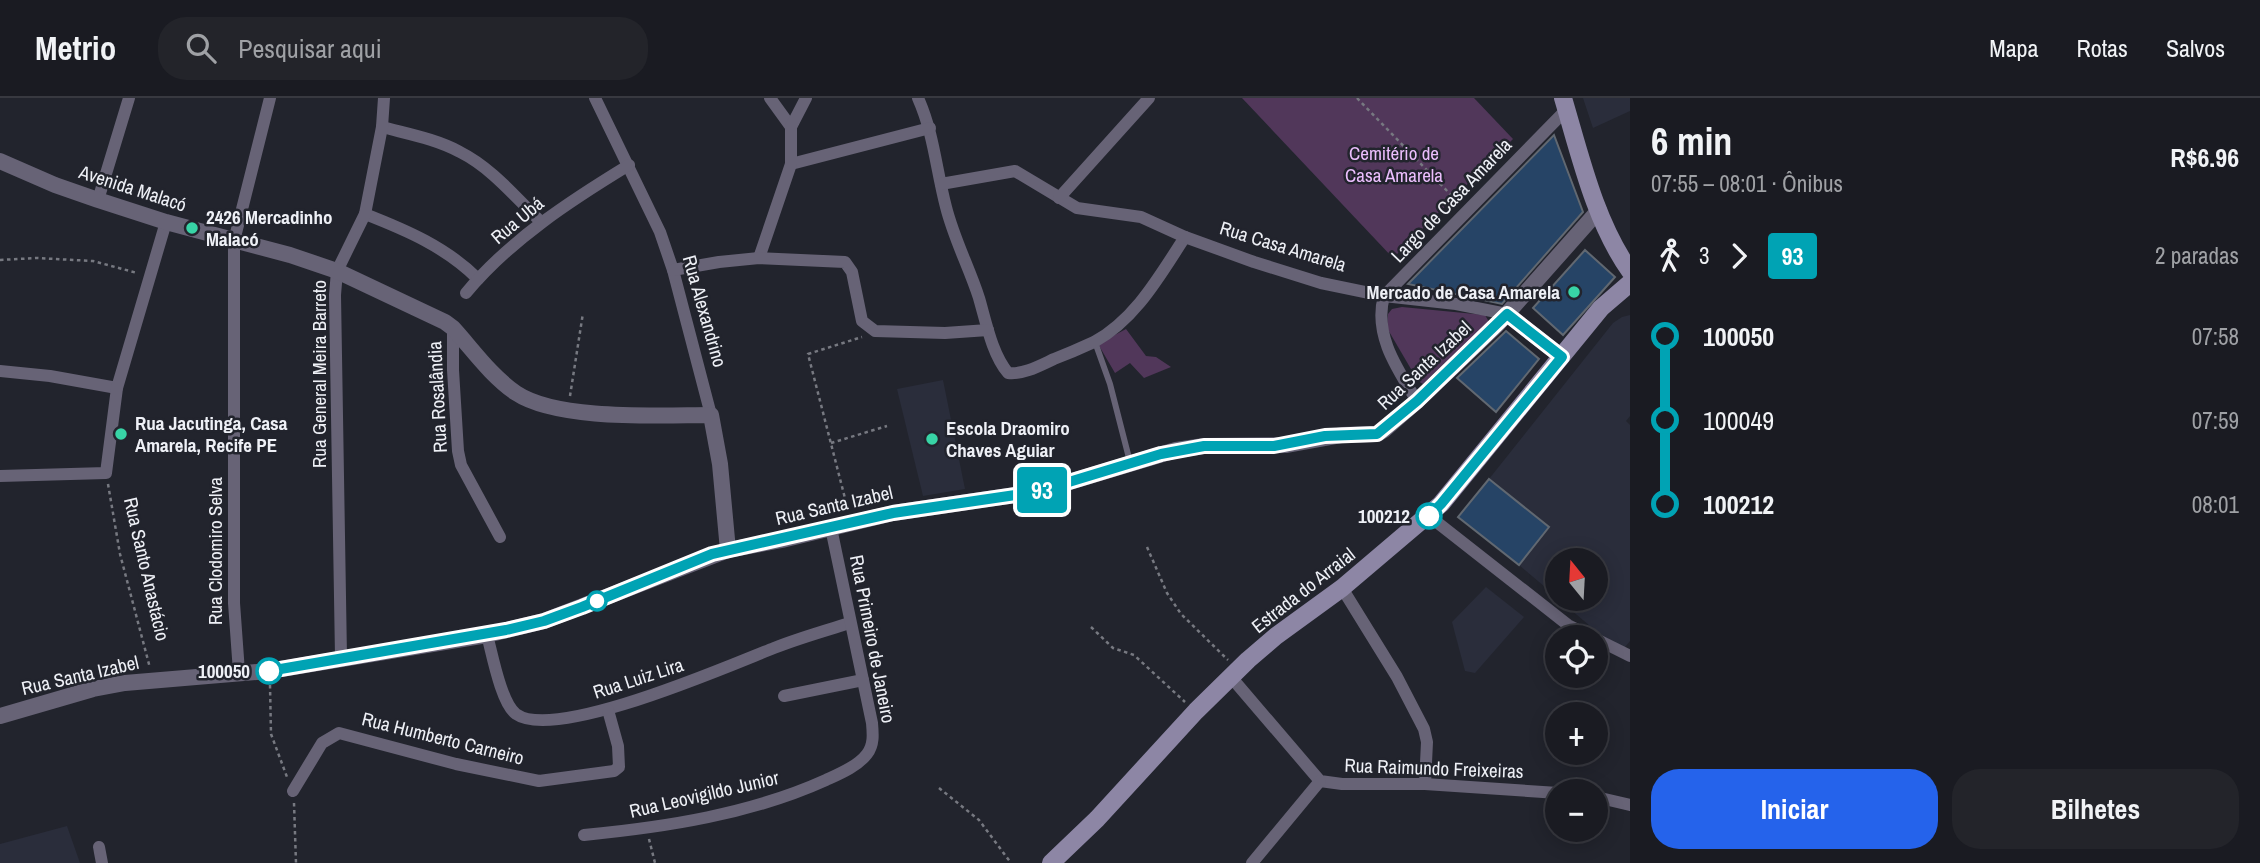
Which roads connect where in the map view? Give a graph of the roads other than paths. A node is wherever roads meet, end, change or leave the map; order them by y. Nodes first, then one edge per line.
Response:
1 (129, 98) edge
2 (270, 98) edge
3 (384, 98) edge
4 (595, 98) edge
5 (771, 98) edge
6 (806, 98) edge
7 (918, 98) edge
8 (1149, 98) edge
9 (1565, 103) edge
10 (382, 127) junction
11 (791, 127) junction
12 (930, 128) junction
13 (0, 160) edge
14 (791, 164) junction
15 (629, 165) junction
16 (941, 184) junction
17 (1059, 198) junction
18 (98, 200) junction
19 (1599, 210) junction
20 (365, 214) junction
21 (166, 222) junction
22 (541, 222) junction
23 (1185, 237) junction
24 (234, 241) junction
25 (759, 258) junction
26 (673, 270) junction
27 (337, 271) junction
28 (1630, 271) edge
29 (478, 279) junction
30 (1630, 283) edge
31 (466, 293) dead end
32 (1384, 296) junction
33 (1507, 314) junction
34 (453, 328) junction
35 (988, 330) junction
36 (1095, 341) junction
37 (1562, 357) junction
38 (0, 371) edge
39 (117, 388) junction
40 (1417, 401) junction
41 (711, 415) junction
42 (1131, 464) junction
43 (0, 476) edge
44 (1429, 516) junction
45 (831, 528) junction
46 (500, 537) dead end
47 (728, 550) junction
48 (1342, 588) junction
49 (850, 623) junction
50 (1568, 625) edge
51 (487, 635) junction
52 (1608, 645) edge
53 (1630, 656) edge
54 (341, 657) junction
55 (239, 672) junction
56 (1235, 673) junction
57 (863, 680) junction
58 (783, 696) dead end
59 (608, 710) junction
60 (0, 716) edge
61 (866, 757) joint
62 (1320, 781) junction
63 (1425, 784) junction
64 (293, 791) dead end
65 (1545, 792) edge
66 (1608, 800) edge
67 (1630, 805) edge
68 (584, 835) dead end
69 (99, 847) dead end
70 (102, 863) edge
71 (1051, 863) edge
72 (1252, 863) edge

1 - 18 street
2 - 24 street, Rua Clodomiro Selva
3 - 10 street, Rua General Meira Barreto
4 - 15 street, Rua Alexandrino
5 - 11 street
6 - 11 street
7 - 12 street
8 - 17 street
9 - 19 main road
9 - 32 street, Largo de Casa Amarela
10 - 20 street, Rua General Meira Barreto
10 - 22 street
11 - 14 street
12 - 14 street
12 - 16 street
13 - 18 street, Avenida Malacó
14 - 25 street
15 - 22 street, Rua Ubá
15 - 26 street, Rua Alexandrino
16 - 17 street, Rua Casa Amarela
16 - 35 street
17 - 23 street, Rua Casa Amarela
18 - 21 street, Avenida Malacó
19 - 28 main road
19 - 33 street, Rua Santa Izabel
20 - 27 street, Rua General Meira Barreto
20 - 29 street
21 - 24 street, Avenida Malacó
21 - 39 street
22 - 29 street, Rua Ubá
23 - 32 street, Rua Casa Amarela
23 - 36 street
24 - 27 street, Avenida Malacó
24 - 55 street, Rua Clodomiro Selva
25 - 26 street
25 - 35 street
26 - 41 street, Rua Alexandrino
27 - 34 street, Avenida Malacó
27 - 54 street, Rua General Meira Barreto
29 - 31 street, Rua Ubá
30 - 37 main road, Estrada do Arraial
32 - 33 street, Rua Casa Amarela
32 - 40 street
33 - 37 street, Rua Casa Amarela
33 - 40 street, Rua Santa Izabel
34 - 41 street, Avenida Malacó
34 - 46 street, Rua Rosalândia
35 - 36 street
36 - 42 lane
37 - 44 main road, Estrada do Arraial
38 - 39 street
39 - 43 street
40 - 42 street, Rua Santa Izabel
41 - 47 street, Rua Alexandrino
42 - 45 street, Rua Santa Izabel
44 - 48 main road, Estrada do Arraial
44 - 50 street
45 - 47 street, Rua Santa Izabel
45 - 49 street, Rua Primeiro de Janeiro
47 - 51 street, Rua Santa Izabel
48 - 56 main road, Estrada do Arraial
48 - 63 street
49 - 57 street, Rua Primeiro de Janeiro
49 - 59 street, Rua Luiz Lira
51 - 54 street, Rua Santa Izabel
51 - 59 street, Rua Luiz Lira
52 - 53 street
54 - 55 street, Rua Santa Izabel
55 - 60 street, Rua Santa Izabel
56 - 62 street, Rua Raimundo Freixeiras
56 - 71 main road, Estrada do Arraial
57 - 58 street
57 - 61 street, Rua Primeiro de Janeiro
59 - 64 street, Rua Humberto Carneiro
61 - 68 street, Rua Leovigildo Junior
62 - 63 street, Rua Raimundo Freixeiras
62 - 72 street
63 - 65 street, Rua Raimundo Freixeiras
66 - 67 street
69 - 70 street

